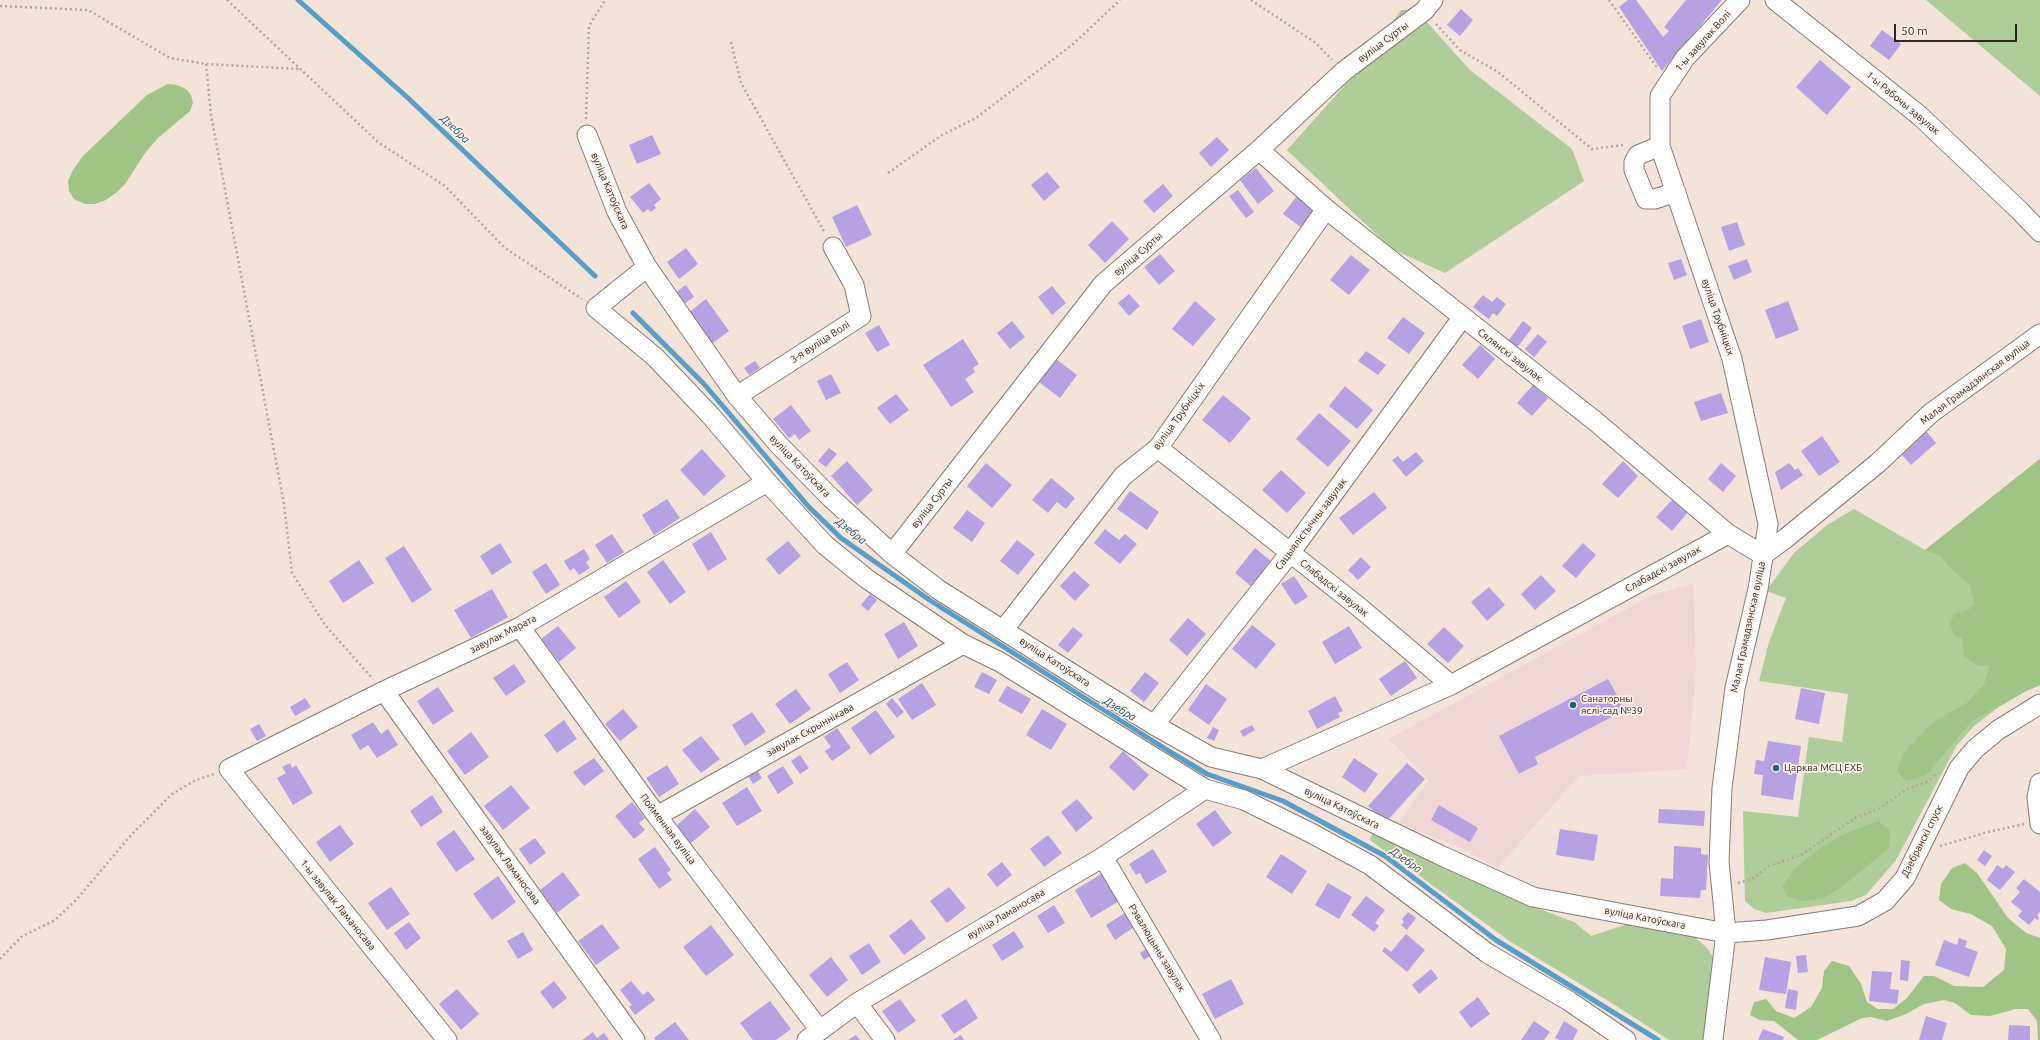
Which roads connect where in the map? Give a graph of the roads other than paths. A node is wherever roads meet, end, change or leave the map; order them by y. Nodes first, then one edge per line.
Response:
1 (1740, 0) edge
2 (1775, 0) edge
3 (1429, 5) edge
4 (1667, 83) joint
5 (587, 134) road end
6 (1660, 146) junction
7 (1259, 150) junction
8 (1676, 192) junction
9 (1326, 209) junction
10 (2040, 232) edge
11 (833, 247) road end
12 (647, 267) junction
13 (1462, 318) junction
14 (2040, 334) edge
15 (736, 396) junction
16 (1158, 448) junction
17 (767, 482) junction
18 (1728, 534) junction
19 (1290, 553) junction
20 (892, 554) junction
21 (1763, 555) junction
22 (520, 626) junction
23 (1004, 629) junction
24 (963, 644) junction
25 (1451, 685) junction
26 (384, 691) junction
27 (2040, 704) edge
28 (1154, 725) junction
29 (229, 769) joint
30 (1262, 769) junction
31 (1205, 789) junction
32 (2038, 790) edge
33 (657, 816) junction
34 (2040, 822) edge
35 (1103, 857) junction
36 (1726, 933) junction
37 (857, 1003) junction
38 (813, 1035) edge
39 (447, 1040) edge
40 (635, 1040) edge
41 (884, 1040) edge
42 (1211, 1040) edge
43 (1626, 1040) edge
44 (1713, 1040) edge

1 - 4 street, 1-ы завулак Волі
2 - 10 street, 1-ы Рабочы завулак
3 - 7 street, вуліца Сурты
4 - 6 street, вуліца Трубніцкіх
5 - 12 street, вуліца Катоўскага
6 - 8 street, вуліца Трубніцкіх
6 - 8 street
7 - 9 street, Сялянскі завулак
7 - 20 street, вуліца Сурты
8 - 21 street, вуліца Трубніцкіх
9 - 13 street, Сялянскі завулак
9 - 16 street, вуліца Трубніцкіх
11 - 15 street, 3-я вуліца Волі
12 - 15 street, вуліца Катоўскага
12 - 17 street
13 - 18 street, Сялянскі завулак
13 - 19 street, Сацыялістычны завулак
14 - 21 street, Малая Грамадзянская вуліца
15 - 20 street, вуліца Катоўскага
16 - 19 street, Слабадскі завулак
16 - 23 street, вуліца Трубніцкіх
17 - 22 street, завулак Марата
17 - 24 street
18 - 21 street, Сялянскі завулак
18 - 25 street, Слабадскі завулак
19 - 25 street, Слабадскі завулак
19 - 28 street, Сацыялістычны завулак
20 - 23 street, вуліца Катоўскага
21 - 36 street, Малая Грамадзянская вуліца
22 - 26 street, завулак Марата
22 - 33 street, Пойменная вуліца
23 - 28 street, вуліца Катоўскага
24 - 31 street
24 - 33 street, завулак Скрыннікава
25 - 30 street, Слабадскі завулак
26 - 29 street, завулак Марата
26 - 40 street, завулак Ламаносава
27 - 36 street, Дзебранскі спуск
28 - 30 street, вуліца Катоўскага
29 - 39 street, 1-ы завулак Ламаносава
30 - 36 street, вуліца Катоўскага
31 - 35 street, вуліца Ламаносава
31 - 43 street
32 - 34 street
33 - 38 street, Пойменная вуліца
35 - 37 street, вуліца Ламаносава
35 - 42 street, Рэвалюцыны завулак
36 - 44 street
37 - 38 street, вуліца Ламаносава
37 - 41 street

